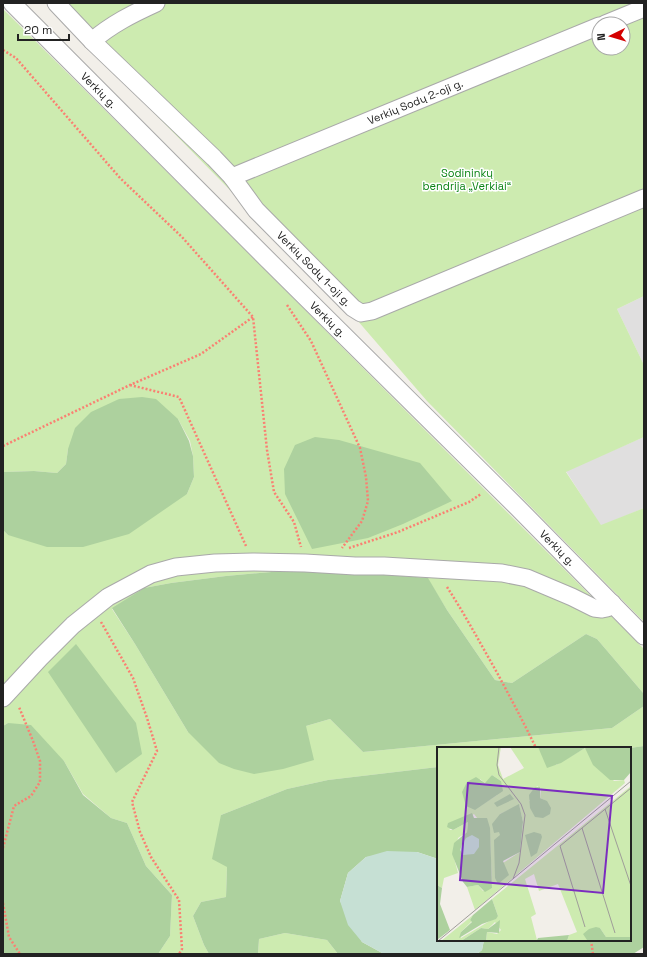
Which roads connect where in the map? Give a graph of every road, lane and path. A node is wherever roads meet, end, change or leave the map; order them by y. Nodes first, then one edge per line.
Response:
1 (12, 3) edge
2 (56, 3) edge
3 (156, 3) edge
4 (644, 8) edge
5 (624, 16) edge
6 (591, 29) edge
7 (92, 41) junction
8 (3, 50) edge
9 (232, 177) junction
10 (644, 198) edge
11 (287, 304) dead end
12 (253, 317) junction
13 (130, 385) junction
14 (3, 446) edge
15 (494, 484) junction
16 (253, 562) junction
17 (305, 563) junction
18 (446, 587) dead end
19 (612, 603) junction
20 (94, 608) junction
21 (644, 636) edge
22 (6, 695) edge
23 (536, 747) edge
24 (3, 848) edge
25 (3, 904) edge
26 (591, 941) edge
27 (20, 954) edge
28 (179, 954) edge
29 (593, 954) edge

1 - 15 street, Verkių g.
2 - 7 street, Verkių Sodų 1-oji g.
3 - 7 street
4 - 5 street
6 - 9 street, Verkių Sodų 2-oji g.
7 - 9 street, Verkių Sodų 1-oji g.
8 - 12 path
9 - 10 street, Verkių Sodų 1-oji g.
11 - 15 path
12 - 13 path
12 - 17 path
13 - 14 path
13 - 16 path
15 - 19 street, Verkių g.
16 - 17 street
16 - 20 street
17 - 19 street
18 - 23 path
19 - 21 street, Verkių g.
20 - 22 street
20 - 28 path
22 - 24 path
25 - 27 path
26 - 29 path

